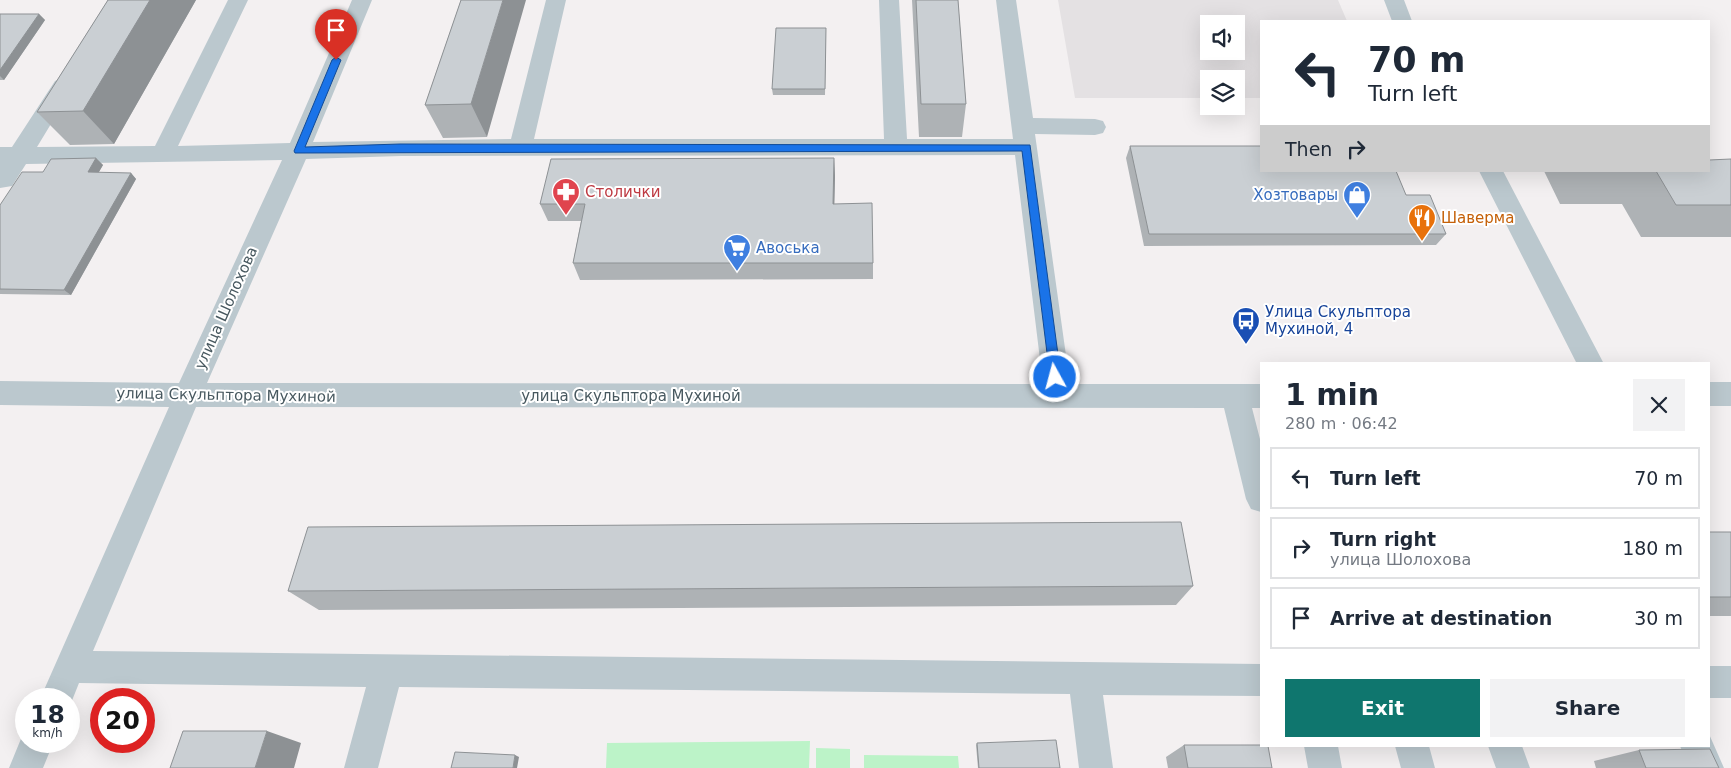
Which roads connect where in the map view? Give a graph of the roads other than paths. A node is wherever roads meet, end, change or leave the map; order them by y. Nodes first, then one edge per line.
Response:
1 (238, 0) edge
2 (362, 0) edge
3 (556, 0) edge
4 (889, 0) edge
5 (1006, 0) edge
6 (1394, 0) edge
7 (1402, 20) edge
8 (76, 66) edge
9 (1095, 126) dead end
10 (1025, 136) junction
11 (521, 147) junction
12 (896, 148) junction
13 (298, 151) junction
14 (162, 155) junction
15 (10, 156) edge
16 (1492, 172) edge
17 (4, 180) dead end
18 (1590, 362) edge
19 (0, 393) edge
20 (188, 393) junction
21 (1710, 394) edge
22 (1731, 394) edge
23 (1058, 396) junction
24 (1248, 396) edge
25 (1260, 491) edge
26 (69, 667) junction
27 (387, 671) junction
28 (1084, 678) junction
29 (1260, 680) edge
30 (1710, 682) edge
31 (1731, 682) edge
32 (60, 688) edge
33 (1321, 747) edge
34 (1412, 747) edge
35 (1505, 747) edge
36 (1697, 747) edge
37 (33, 753) edge
38 (26, 768) edge
39 (361, 768) edge
40 (1096, 768) edge
41 (1325, 768) edge
42 (1418, 768) edge
43 (1513, 768) edge
44 (1707, 768) edge

1 - 14 street
2 - 13 street, улица Шолохова
3 - 11 street
4 - 12 street
5 - 10 street
6 - 7 street
8 - 15 street
9 - 10 street
10 - 12 street
10 - 23 street
11 - 12 street
11 - 13 street
13 - 14 street
13 - 20 street, улица Шолохова
14 - 15 street
15 - 17 street
16 - 18 street
19 - 20 street, улица Скульптора Мухиной
20 - 23 street, улица Скульптора Мухиной
20 - 26 street, улица Шолохова
21 - 22 street
23 - 24 street, улица Скульптора Мухиной
24 - 25 street
26 - 27 street
26 - 32 street, улица Шолохова
27 - 28 street
27 - 39 street
28 - 29 street
28 - 40 street
30 - 31 street
33 - 41 street
34 - 42 street
35 - 43 street
36 - 44 street
37 - 38 street

